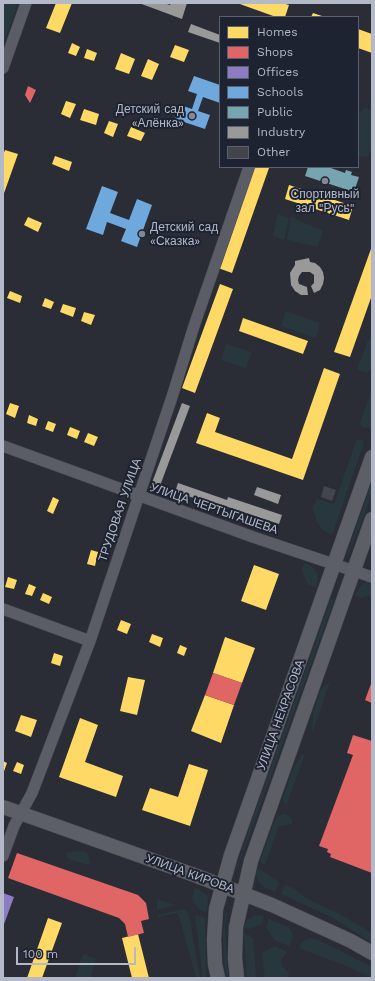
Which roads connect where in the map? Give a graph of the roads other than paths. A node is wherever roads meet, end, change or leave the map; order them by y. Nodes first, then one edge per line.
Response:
1 (26, 3) edge
2 (3, 68) edge
3 (249, 168) edge
4 (3, 446) edge
5 (372, 457) edge
6 (138, 496) junction
7 (372, 519) edge
8 (334, 564) junction
9 (353, 570) junction
10 (372, 577) edge
11 (3, 609) edge
12 (90, 641) junction
13 (3, 807) edge
14 (21, 814) junction
15 (3, 856) edge
16 (222, 886) junction
17 (242, 894) junction
18 (372, 953) edge
19 (218, 978) edge
20 (237, 978) edge

1 - 2 street
3 - 6 street, ТРУДОВАЯ УЛИЦА
4 - 6 street, УЛИЦА ЧЕРТЫГАШЕВА
5 - 8 main road, УЛИЦА НЕКРАСОВА
6 - 8 street, УЛИЦА ЧЕРТЫГАШЕВА
6 - 12 street, ТРУДОВАЯ УЛИЦА
7 - 9 main road, УЛИЦА НЕКРАСОВА
8 - 9 street, УЛИЦА ЧЕРТЫГАШЕВА
8 - 16 main road, УЛИЦА НЕКРАСОВА
9 - 10 street, УЛИЦА ЧЕРТЫГАШЕВА
9 - 17 main road, УЛИЦА НЕКРАСОВА
11 - 12 street
12 - 14 street, ТРУДОВАЯ УЛИЦА
13 - 14 main road, УЛИЦА КИРОВА
14 - 15 street, ТРУДОВАЯ УЛИЦА
14 - 16 main road, УЛИЦА КИРОВА
16 - 17 main road, УЛИЦА КИРОВА
16 - 19 main road, УЛИЦА НЕКРАСОВА
17 - 18 main road, УЛИЦА КИРОВА
17 - 20 main road, УЛИЦА НЕКРАСОВА

